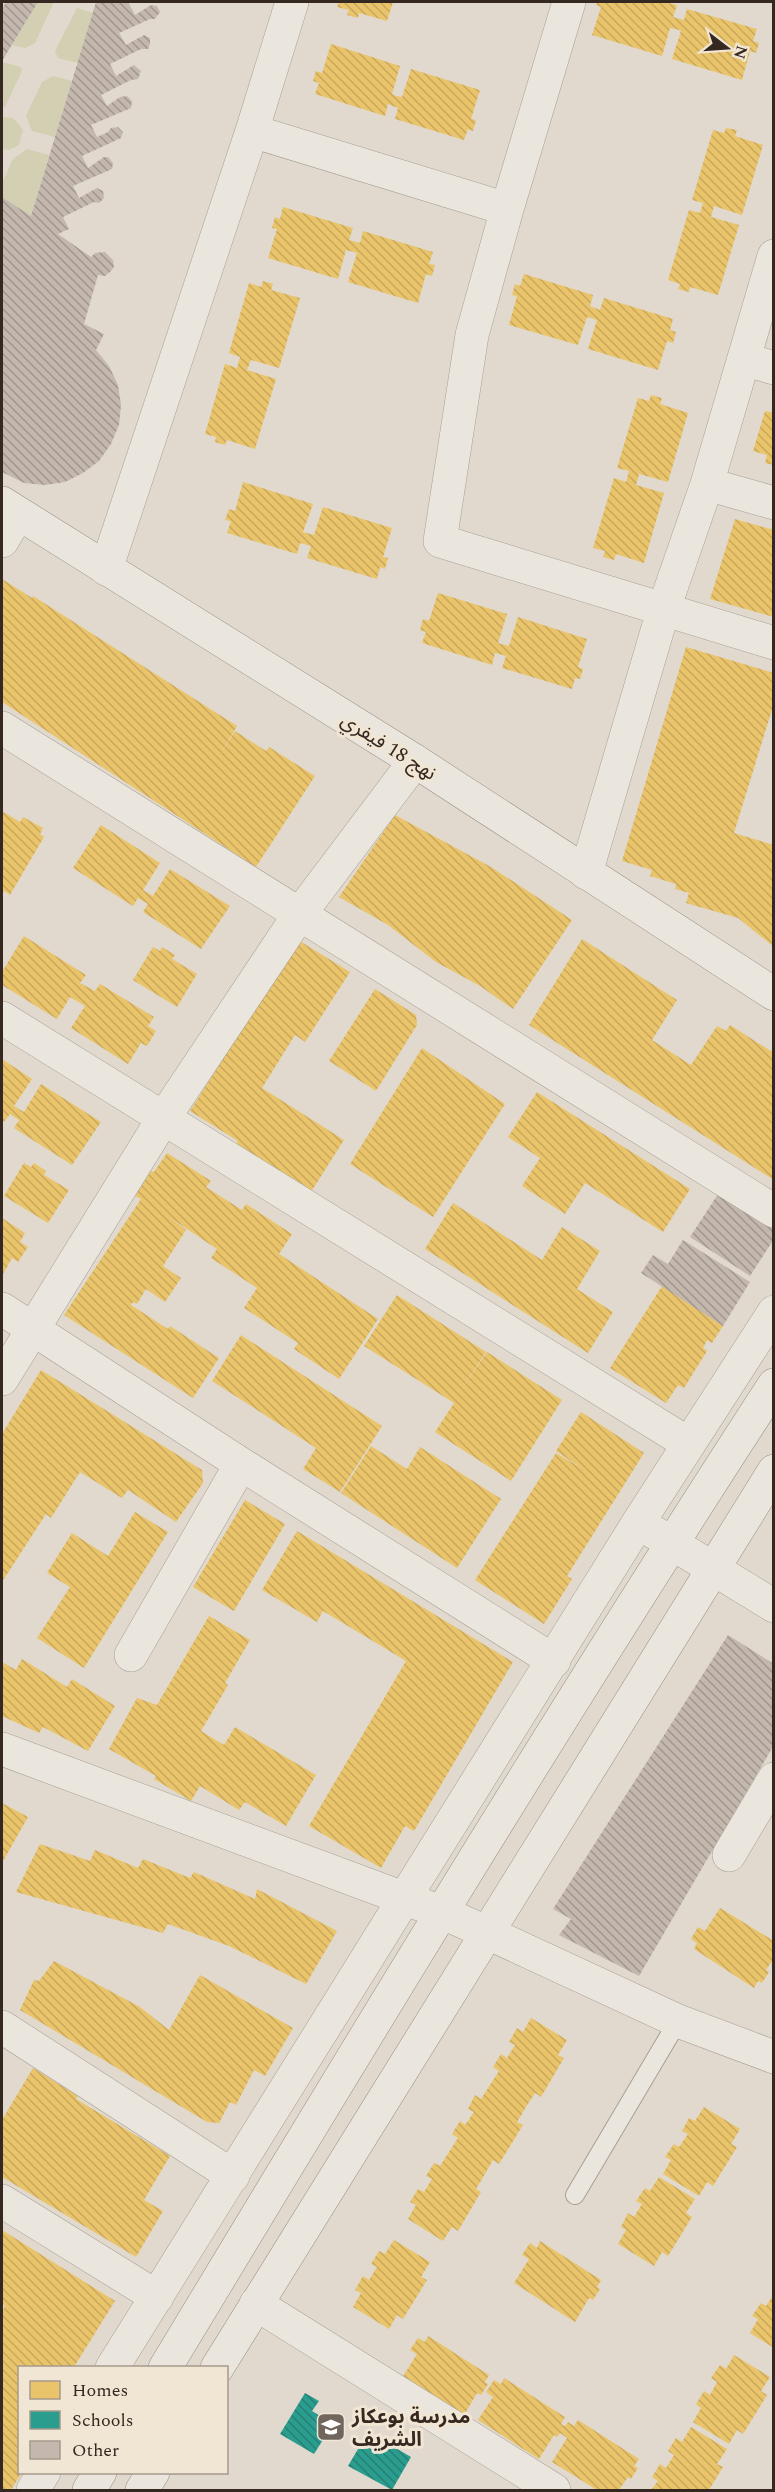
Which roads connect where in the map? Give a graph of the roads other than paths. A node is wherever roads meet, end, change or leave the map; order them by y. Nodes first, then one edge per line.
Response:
1 (292, 2) edge
2 (569, 2) edge
3 (252, 131) junction
4 (507, 208) junction
5 (774, 256) edge
6 (759, 364) edge
7 (707, 484) junction
8 (774, 503) edge
9 (7, 519) edge
10 (106, 569) junction
11 (663, 611) junction
12 (774, 644) edge
13 (2, 728) edge
14 (415, 761) junction
15 (586, 873) junction
16 (299, 915) junction
17 (774, 994) edge
18 (2, 1018) edge
19 (163, 1119) junction
20 (774, 1211) edge
21 (2, 1309) edge
22 (774, 1312) edge
23 (33, 1328) junction
24 (2, 1379) edge
25 (774, 1385) edge
26 (689, 1444) junction
27 (241, 1464) junction
28 (774, 1471) edge
29 (638, 1523) junction
30 (671, 1543) junction
31 (713, 1568) junction
32 (774, 1606) edge
33 (132, 1655) dead end
34 (554, 1661) junction
35 (2, 1749) edge
36 (774, 1779) edge
37 (729, 1855) dead end
38 (406, 1899) junction
39 (441, 1911) junction
40 (488, 1933) junction
41 (678, 2021) junction
42 (2, 2027) edge
43 (774, 2057) edge
44 (233, 2176) junction
45 (575, 2195) dead end
46 (2, 2201) edge
47 (157, 2297) junction
48 (256, 2304) junction
49 (113, 2366) edge
50 (166, 2366) edge
51 (218, 2366) edge
52 (43, 2474) edge
53 (99, 2474) edge
54 (152, 2474) edge
55 (33, 2490) edge
56 (89, 2490) edge
57 (142, 2490) edge
58 (554, 2490) edge

1 - 3 street
2 - 4 street
3 - 4 street
3 - 10 street
4 - 11 street
5 - 6 street
6 - 7 street
7 - 8 street
7 - 11 street
9 - 10 street, نهج 18 فيفري
10 - 14 street, نهج 18 فيفري
11 - 12 street
11 - 15 street
13 - 16 street
14 - 15 street, نهج 18 فيفري
14 - 16 street
15 - 17 street, نهج 18 فيفري
16 - 19 street
16 - 20 street
18 - 19 street
19 - 23 street
19 - 26 street
21 - 23 street
22 - 26 street
23 - 24 street
23 - 27 street
25 - 30 street
26 - 29 street
27 - 33 street
27 - 34 street
28 - 31 street
29 - 30 street
29 - 34 street
30 - 31 street
30 - 39 street
31 - 32 street
31 - 40 street
34 - 38 street
35 - 38 street
36 - 37 street
38 - 39 street
38 - 44 street
39 - 40 street
39 - 50 street
40 - 41 street
40 - 48 street
41 - 43 street
41 - 45 lane
42 - 44 street
44 - 47 street
46 - 47 street
47 - 49 street
48 - 51 street
48 - 58 street
52 - 55 street
53 - 56 street
54 - 57 street

